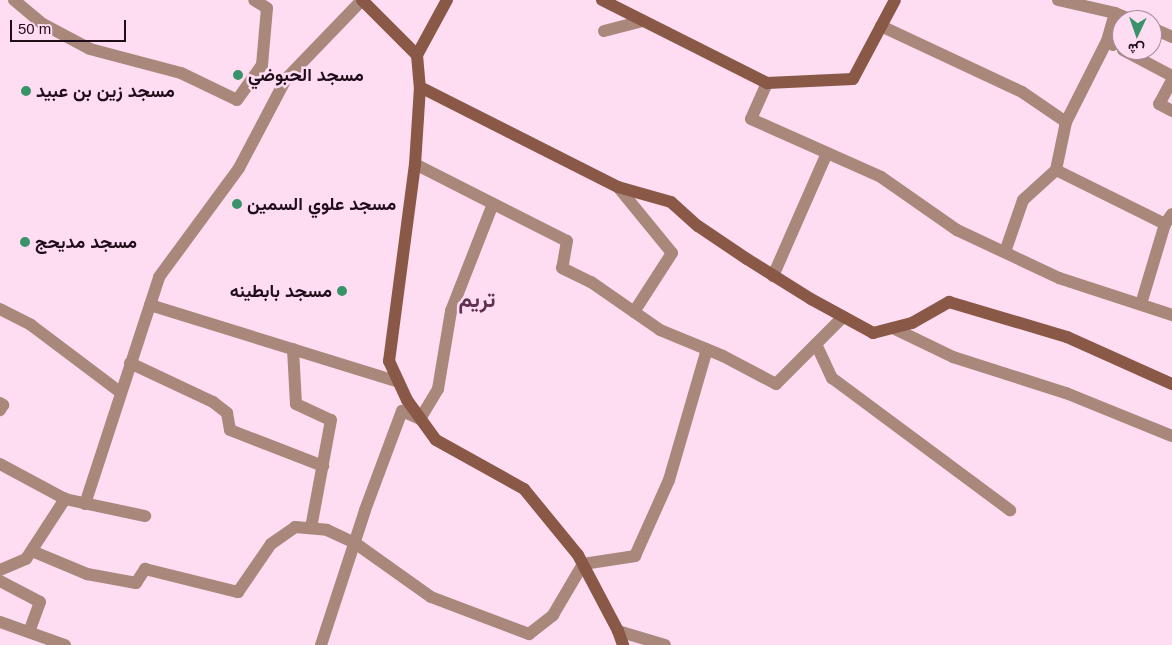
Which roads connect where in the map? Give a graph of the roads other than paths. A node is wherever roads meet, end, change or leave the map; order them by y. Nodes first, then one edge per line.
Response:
1 (14, 0) edge
2 (254, 0) edge
3 (362, 0) edge
4 (447, 0) edge
5 (602, 0) edge
6 (895, 0) edge
7 (1058, 0) edge
8 (1101, 5) edge
9 (1112, 11) edge
10 (642, 21) junction
11 (1112, 22) edge
12 (882, 26) junction
13 (604, 31) dead end
14 (1106, 41) junction
15 (1112, 44) edge
16 (417, 55) junction
17 (1141, 60) edge
18 (1172, 76) edge
19 (1172, 80) edge
20 (767, 83) junction
21 (420, 87) junction
22 (1172, 111) edge
23 (1066, 122) junction
24 (827, 153) junction
25 (415, 164) junction
26 (1056, 170) junction
27 (618, 187) junction
28 (493, 204) junction
29 (1169, 219) edge
30 (1005, 252) junction
31 (773, 276) junction
32 (1141, 304) junction
33 (150, 305) junction
34 (0, 309) edge
35 (634, 312) junction
36 (1172, 314) edge
37 (843, 316) junction
38 (893, 328) junction
39 (816, 344) junction
40 (292, 349) junction
41 (707, 349) junction
42 (130, 363) junction
43 (398, 382) junction
44 (1172, 384) edge
45 (120, 392) junction
46 (0, 403) edge
47 (0, 410) edge
48 (420, 419) junction
49 (1172, 436) edge
50 (0, 464) edge
51 (322, 466) junction
52 (65, 499) junction
53 (85, 504) junction
54 (1010, 510) dead end
55 (145, 516) dead end
56 (311, 528) junction
57 (355, 543) junction
58 (32, 551) junction
59 (583, 564) junction
60 (0, 570) edge
61 (0, 581) edge
62 (0, 622) edge
63 (618, 631) junction
64 (29, 632) junction
65 (529, 639) edge
66 (65, 645) edge
67 (321, 645) edge
68 (623, 645) edge
69 (665, 645) edge

1 - 2 street
3 - 16 street
3 - 33 street
4 - 16 street
5 - 10 street
6 - 12 street
7 - 8 street
8 - 9 street
10 - 13 street
10 - 20 street
11 - 14 street
12 - 20 street
12 - 23 street
14 - 15 street
14 - 23 street
16 - 21 street
17 - 18 street
19 - 22 street
20 - 24 street
21 - 25 street
21 - 27 street
23 - 26 street
24 - 30 street
24 - 31 street
25 - 28 street
25 - 43 street
26 - 29 street
26 - 30 street
27 - 31 street
27 - 35 street
28 - 35 street
28 - 48 street
29 - 32 street
30 - 32 street
31 - 37 street
32 - 36 street
33 - 40 street
33 - 42 street
34 - 45 street
35 - 41 street
37 - 38 street
37 - 39 street
38 - 44 street
38 - 49 street
39 - 41 street
39 - 54 street
40 - 43 street
40 - 51 street
41 - 59 street
42 - 45 street
42 - 51 street
43 - 48 street
45 - 53 street
46 - 47 street
48 - 57 street
48 - 59 street
50 - 52 street
51 - 56 street
52 - 53 street
52 - 58 street
53 - 55 street
56 - 57 street
56 - 58 street
57 - 65 street
57 - 67 street
58 - 60 street
59 - 63 street
59 - 65 street
61 - 64 street
62 - 64 street
63 - 68 street
63 - 69 street
64 - 66 street

